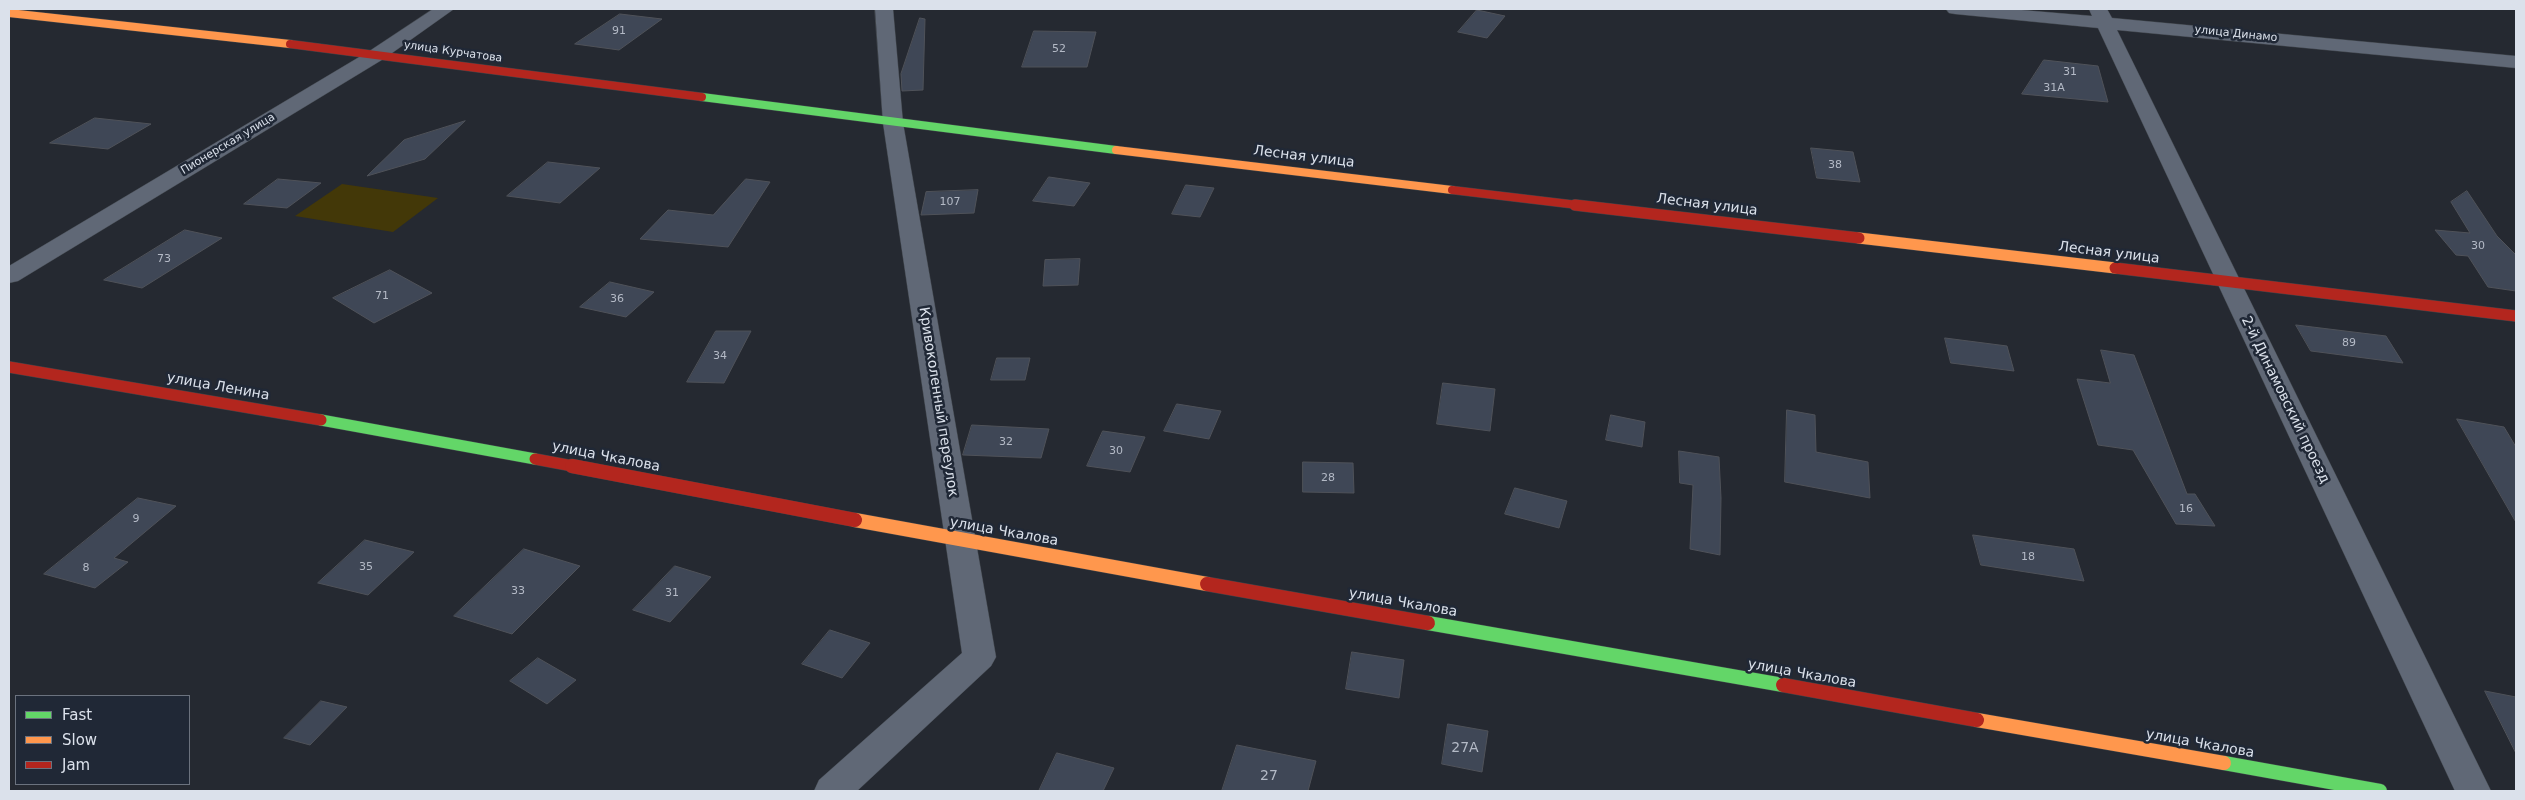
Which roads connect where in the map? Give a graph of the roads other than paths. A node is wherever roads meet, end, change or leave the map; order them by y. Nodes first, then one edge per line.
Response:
1 (445, 9) edge
2 (884, 9) edge
3 (1955, 9) edge
4 (9, 13) edge
5 (2102, 15) edge
6 (378, 54) junction
7 (2516, 62) edge
8 (893, 123) junction
9 (9, 276) edge
10 (2228, 282) junction
11 (2516, 316) edge
12 (9, 367) edge
13 (422, 437) joint
14 (960, 540) junction
15 (832, 791) edge
16 (2380, 791) edge
17 (2473, 791) edge

1 - 6 street, Пионерская улица
2 - 8 street, Кривоколенный переулок
3 - 5 street, улица Динамо
4 - 6 street, улица Курчатова
5 - 7 street, улица Динамо
5 - 10 street, 2-й Динамовский проезд
6 - 8 street, улица Курчатова
6 - 9 street, Пионерская улица
8 - 10 street, Лесная улица
8 - 14 street, Кривоколенный переулок
10 - 11 street, Лесная улица
10 - 17 street, 2-й Динамовский проезд
12 - 13 street, улица Ленина
13 - 14 street, улица Чкалова
14 - 15 street, Кривоколенный переулок
14 - 16 street, улица Чкалова

